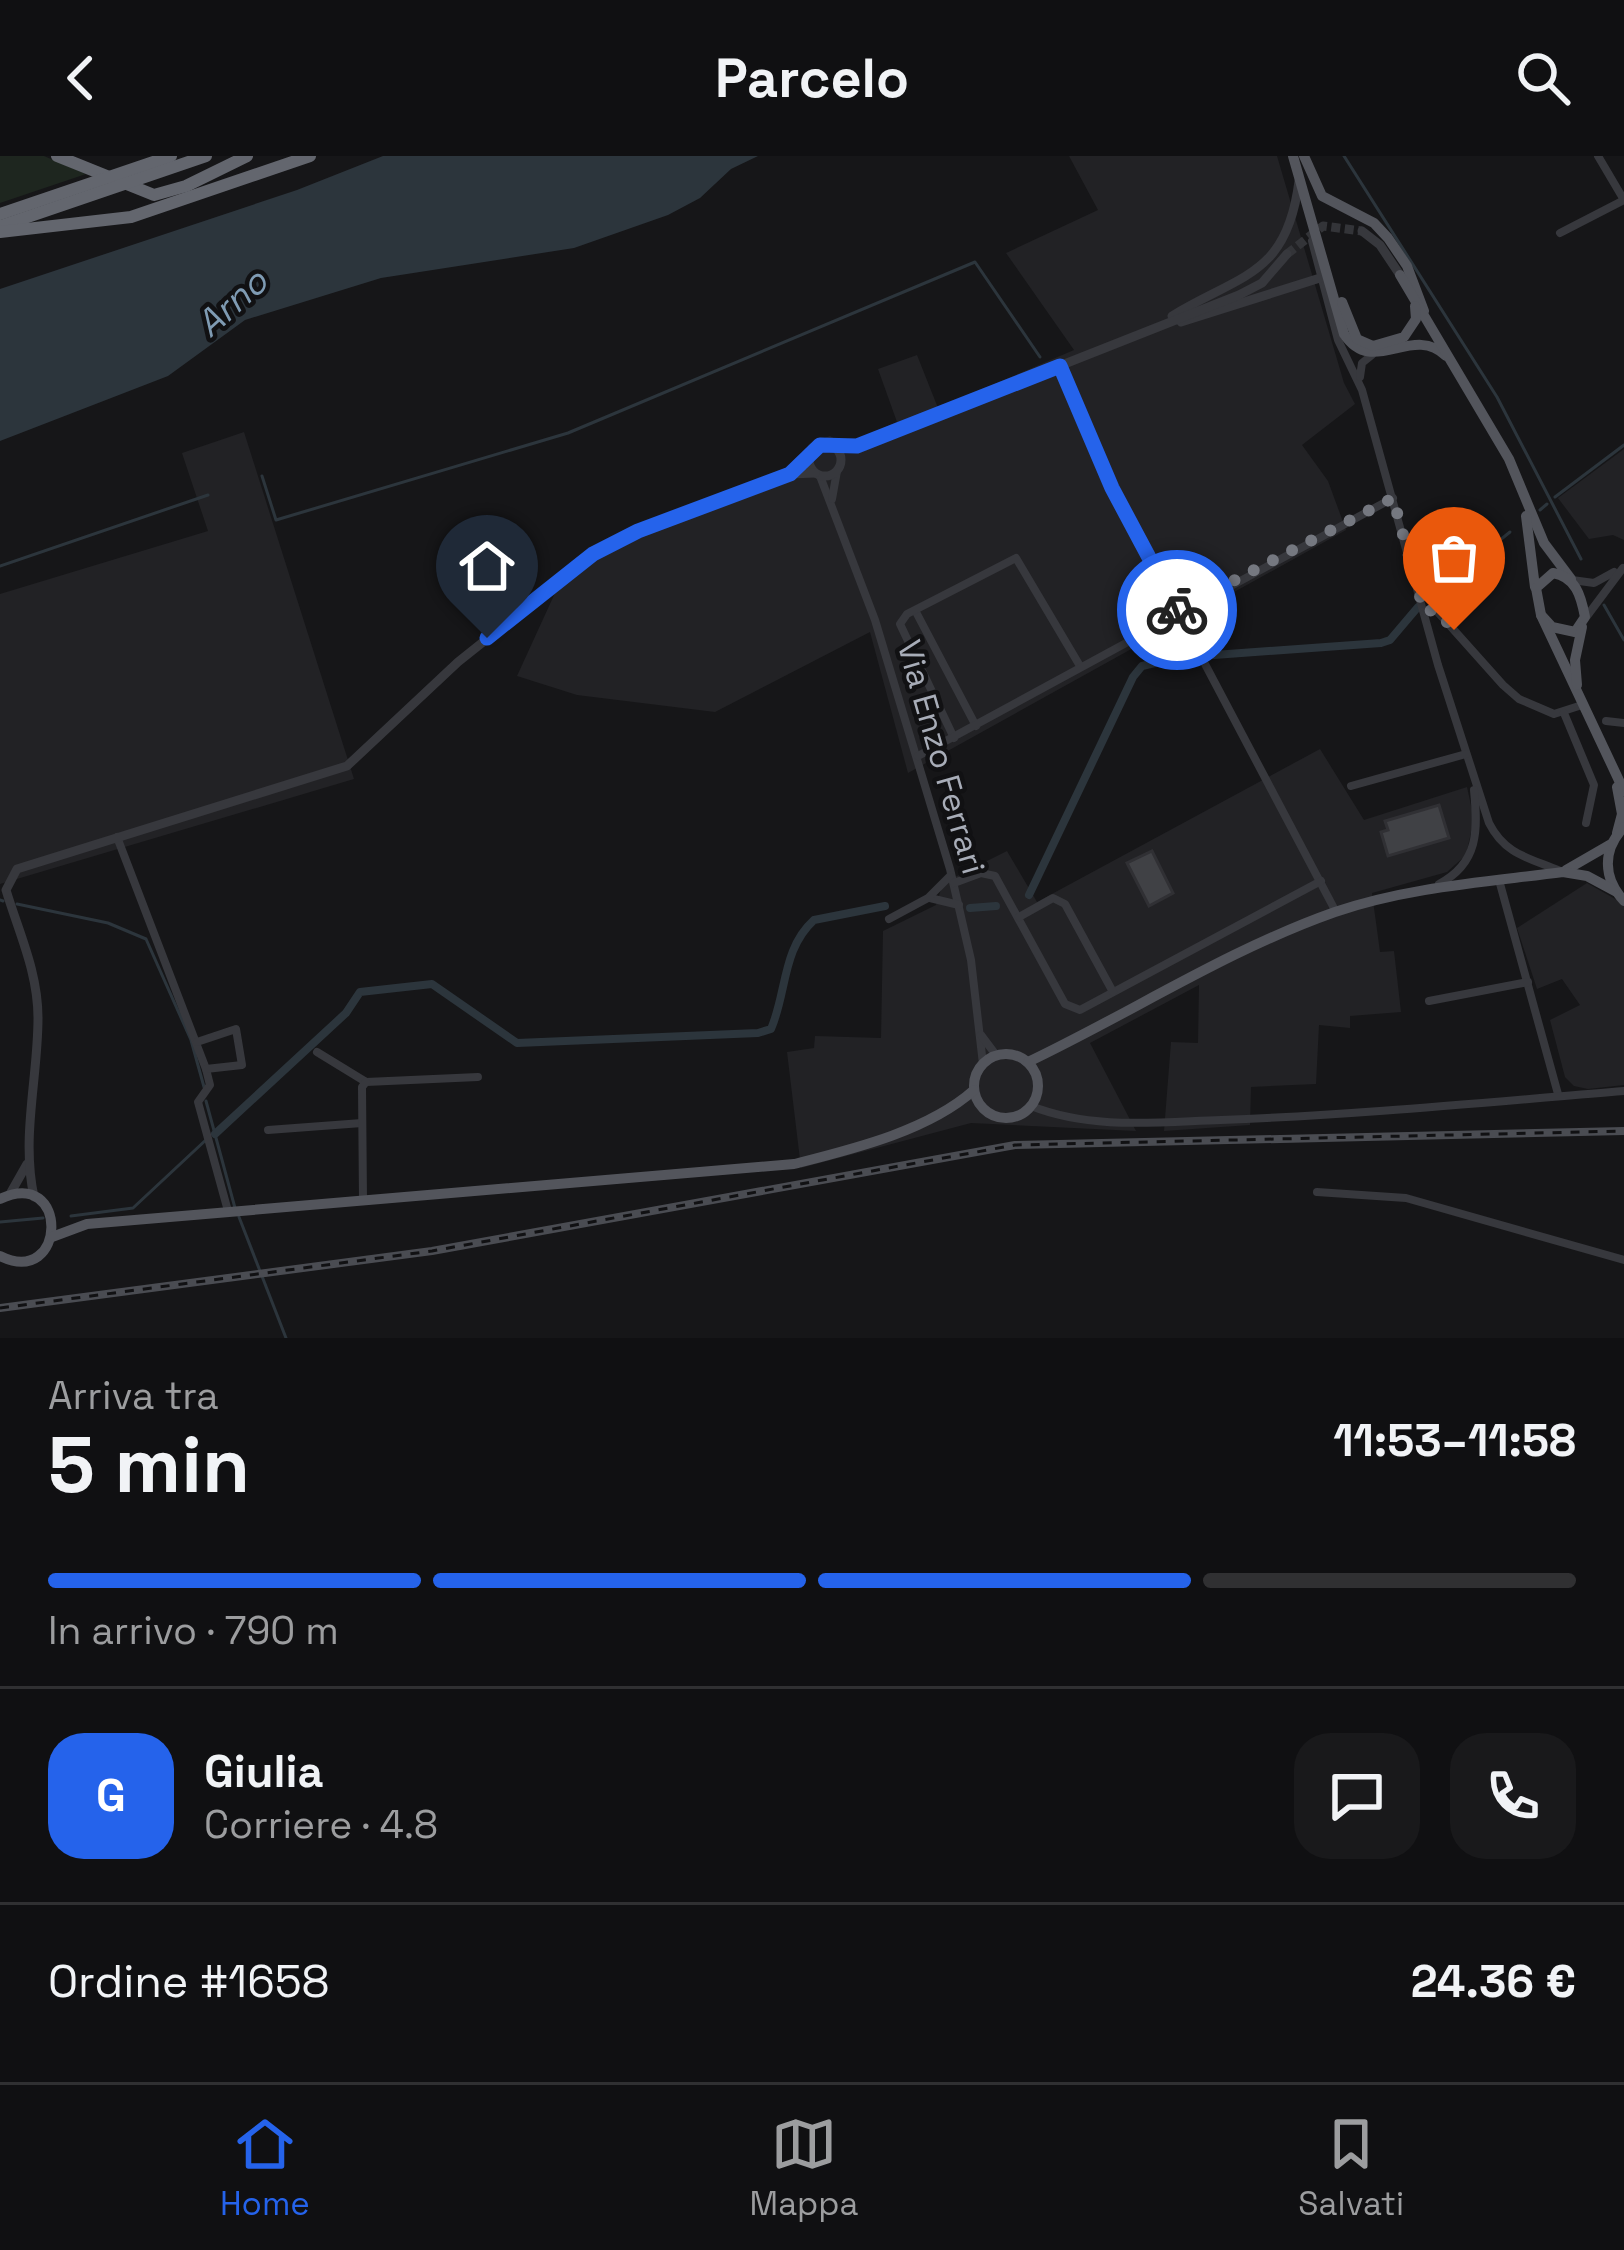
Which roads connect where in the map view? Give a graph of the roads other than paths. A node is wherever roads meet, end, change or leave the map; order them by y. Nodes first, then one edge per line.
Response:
1 (57, 156) edge
2 (171, 156) edge
3 (206, 156) edge
4 (247, 156) edge
5 (310, 156) edge
6 (1298, 156) edge
7 (1598, 156) edge
8 (1299, 181) junction
9 (1307, 210) junction
10 (0, 214) edge
11 (0, 229) edge
12 (1362, 231) dead end
13 (1560, 233) dead end
14 (1288, 254) tunnel mouth
15 (1400, 275) joint
16 (1320, 278) junction
17 (1415, 302) junction
18 (1424, 314) junction
19 (1152, 329) junction
20 (1372, 355) junction
21 (1060, 366) junction
22 (1457, 367) junction
23 (1362, 390) junction
24 (857, 446) junction
25 (835, 447) junction
26 (809, 459) junction
27 (839, 467) junction
28 (790, 474) junction
29 (817, 474) junction
30 (1518, 478) junction
31 (1393, 498) junction
32 (832, 501) junction
33 (1556, 558) junction
34 (1623, 567) edge
35 (1602, 578) junction
36 (1571, 579) junction
37 (1536, 595) junction
38 (1424, 611) junction
39 (916, 612) junction
40 (1179, 612) junction
41 (1541, 615) junction
42 (1583, 625) junction
43 (1081, 667) junction
44 (1580, 700) junction
45 (1564, 713) junction
46 (1606, 721) dead end
47 (1624, 724) edge
48 (976, 726) junction
49 (954, 737) junction
50 (1466, 754) junction
51 (919, 756) junction
52 (1471, 770) junction
53 (1613, 772) junction
54 (1351, 786) dead end
55 (1624, 791) edge
56 (1586, 823) dead end
57 (1617, 835) edge
58 (117, 836) junction
59 (1563, 872) junction
60 (953, 878) junction
61 (1499, 880) junction
62 (1321, 881) junction
63 (1427, 891) junction
64 (1619, 896) edge
65 (928, 898) junction
66 (959, 905) junction
67 (1336, 912) junction
68 (1019, 917) junction
69 (889, 919) dead end
70 (1528, 982) junction
71 (1113, 992) junction
72 (1429, 1001) dead end
73 (980, 1034) junction
74 (197, 1042) junction
75 (1055, 1049) junction
76 (317, 1052) dead end
77 (996, 1055) junction
78 (1028, 1062) junction
79 (983, 1064) junction
80 (206, 1069) junction
81 (478, 1077) dead end
82 (1037, 1077) junction
83 (366, 1082) junction
84 (974, 1090) junction
85 (1624, 1091) edge
86 (1558, 1094) junction
87 (1030, 1106) junction
88 (982, 1107) junction
89 (954, 1108) junction
90 (362, 1123) junction
91 (268, 1130) dead end
92 (27, 1164) junction
93 (1317, 1192) dead end
94 (5, 1197) edge
95 (34, 1197) junction
96 (363, 1200) junction
97 (228, 1211) junction
98 (51, 1215) junction
99 (87, 1223) junction
100 (52, 1237) junction
101 (0, 1256) edge
102 (1624, 1260) edge

1 - 4 highway
2 - 10 highway
3 - 11 highway
5 - 11 highway
6 - 8 main road
6 - 17 main road
6 - 18 main road
7 - 13 street
8 - 9 main road
8 - 19 street
9 - 16 street
9 - 20 main road
12 - 15 street
14 - 19 street
15 - 17 main road
16 - 19 street
16 - 23 street
17 - 18 main road
18 - 22 main road
19 - 21 street
20 - 22 main road
20 - 23 street
21 - 24 street
21 - 40 street
22 - 30 main road
23 - 31 street
24 - 25 street
24 - 27 street
25 - 26 street
25 - 27 street
26 - 28 street
26 - 29 street
27 - 29 street
27 - 32 street
28 - 29 street
28 - 58 street
29 - 32 street, Via Enzo Ferrari
30 - 33 main road
30 - 37 main road
31 - 38 street
31 - 40 street
32 - 51 street, Via Enzo Ferrari
33 - 35 street
33 - 36 main road
34 - 35 street
34 - 42 street
35 - 36 street
36 - 37 main road
36 - 42 main road
37 - 41 main road
38 - 45 street
38 - 50 street
39 - 43 street
39 - 48 street
39 - 49 street
40 - 43 street
40 - 62 street
41 - 42 main road
41 - 44 main road
42 - 44 main road
43 - 48 street
44 - 45 street
44 - 53 main road
45 - 56 street
46 - 47 street
48 - 49 street
49 - 51 street
50 - 52 street
50 - 54 street
51 - 60 street, Via Enzo Ferrari
52 - 59 street
52 - 63 street
53 - 55 main road
53 - 57 main road
57 - 59 main road
57 - 64 main road
58 - 74 street
58 - 92 street
59 - 61 main road
59 - 64 main road
60 - 65 street
60 - 66 street, Via Enzo Ferrari
60 - 68 street
61 - 63 main road
61 - 70 street
62 - 67 street
62 - 71 street
63 - 67 main road
65 - 66 street
65 - 69 street
66 - 73 street, Via Enzo Ferrari
67 - 75 main road
68 - 71 street
68 - 71 street
70 - 72 street
70 - 86 street
73 - 77 street
73 - 79 street, Via Enzo Ferrari
74 - 80 street
74 - 80 street
75 - 78 main road
75 - 82 main road
76 - 83 street
77 - 78 main road
77 - 79 main road
78 - 82 main road
79 - 84 main road
80 - 97 street
81 - 83 street
82 - 87 main road
83 - 90 street
84 - 88 main road
84 - 89 main road
85 - 86 street
86 - 87 street
87 - 88 main road
88 - 89 main road
89 - 96 main road
90 - 91 street
90 - 96 street
92 - 94 street
92 - 95 street
93 - 102 street
94 - 95 main road
95 - 98 main road
96 - 97 main road
97 - 99 main road
98 - 99 main road
98 - 100 main road
99 - 100 main road
100 - 101 main road

